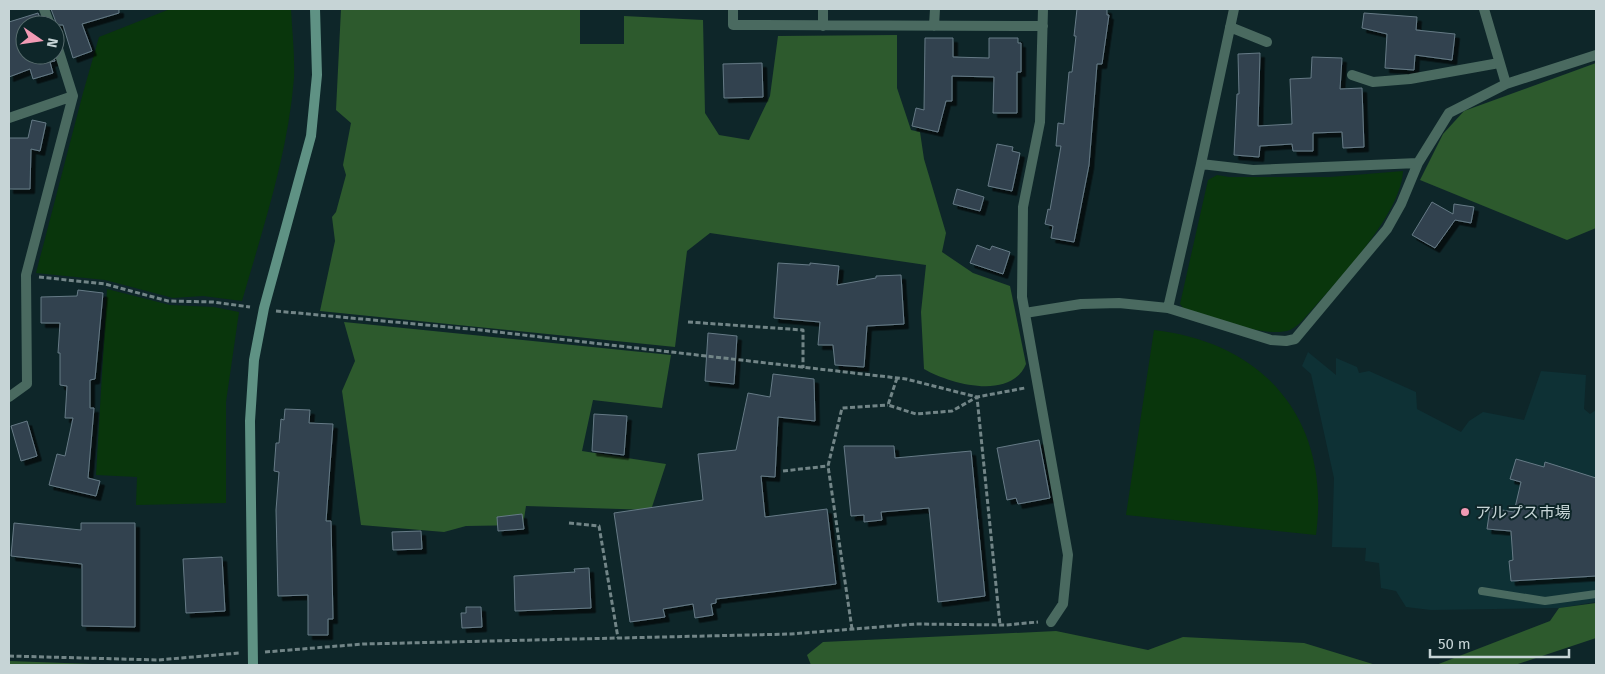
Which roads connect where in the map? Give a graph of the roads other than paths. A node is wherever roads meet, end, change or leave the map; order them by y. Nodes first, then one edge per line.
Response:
1 (315, 9) edge
2 (733, 9) edge
3 (823, 9) edge
4 (934, 9) edge
5 (1043, 9) edge
6 (1234, 9) edge
7 (1484, 9) edge
8 (823, 26) junction
9 (934, 26) junction
10 (1043, 26) junction
11 (1230, 27) junction
12 (1267, 42) dead end
13 (1596, 55) edge
14 (1499, 63) junction
15 (63, 65) edge
16 (1352, 75) dead end
17 (1506, 84) junction
18 (73, 96) junction
19 (9, 118) edge
20 (1418, 163) junction
21 (1201, 164) junction
22 (1168, 308) junction
23 (1025, 313) junction
24 (9, 397) edge
25 (1482, 591) dead end
26 (1596, 594) edge
27 (1051, 622) road end
28 (253, 665) edge

1 - 28 street
2 - 8 street
3 - 8 street
4 - 9 street
5 - 10 street
6 - 11 street
7 - 14 street
8 - 9 street
9 - 10 street
10 - 23 street
11 - 12 street
11 - 21 street
13 - 17 street
14 - 16 street
14 - 17 street
15 - 18 street
17 - 20 street
18 - 19 street
18 - 24 street
20 - 21 street
20 - 22 street
21 - 22 street
22 - 23 street
23 - 27 street
25 - 26 lane

